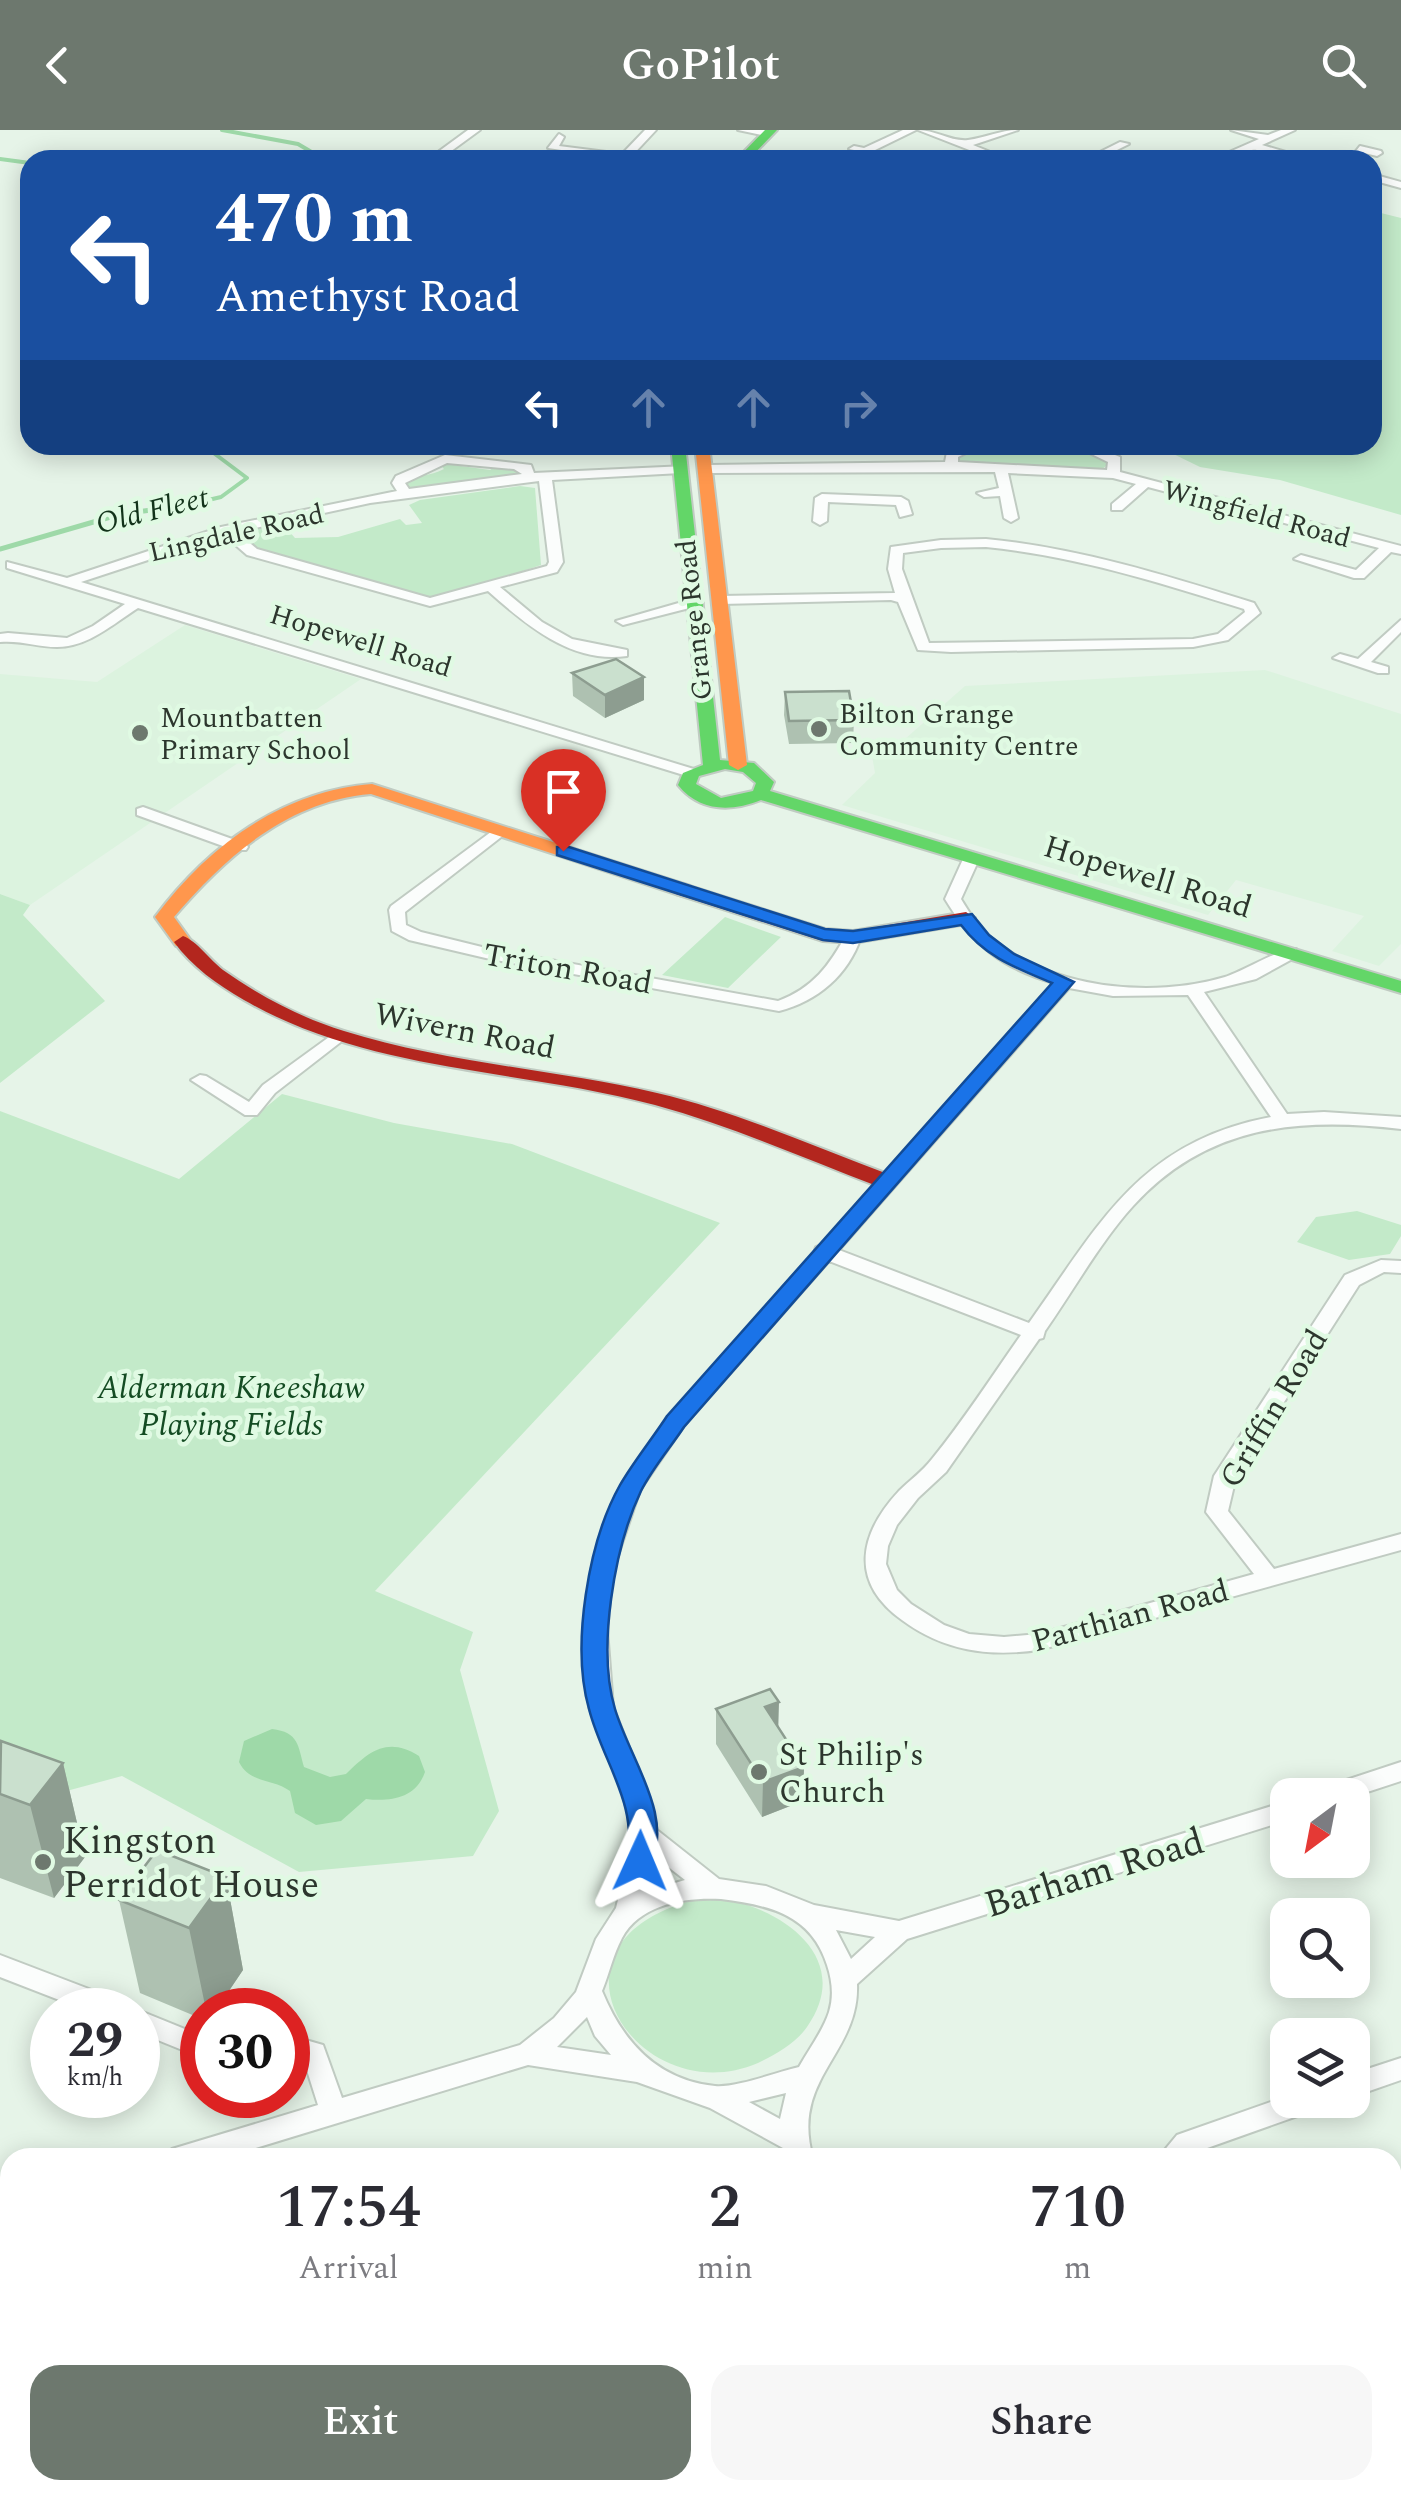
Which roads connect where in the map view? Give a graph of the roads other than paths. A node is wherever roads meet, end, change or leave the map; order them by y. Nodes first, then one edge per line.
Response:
1 (475, 130) edge
2 (652, 130) edge
3 (910, 130) edge
4 (924, 130) edge
5 (1012, 130) edge
6 (1236, 130) edge
7 (1290, 130) edge
8 (559, 137) dead end
9 (1271, 139) junction
10 (966, 144) junction
11 (1124, 144) dead end
12 (1255, 146) junction
13 (854, 149) dead end
14 (446, 150) edge
15 (567, 150) edge
16 (631, 150) edge
17 (860, 150) edge
18 (867, 150) edge
19 (981, 150) edge
20 (1110, 150) edge
21 (1244, 150) edge
22 (1270, 150) edge
23 (679, 455) edge
24 (704, 455) edge
25 (952, 455) edge
26 (1102, 455) edge
27 (951, 466) junction
28 (842, 468) junction
29 (1001, 468) junction
30 (681, 469) junction
31 (708, 470) junction
32 (1113, 474) junction
33 (538, 479) junction
34 (1145, 483) junction
35 (984, 492) dead end
36 (1006, 492) junction
37 (400, 497) junction
38 (847, 498) junction
39 (1135, 512) dead end
40 (905, 514) dead end
41 (409, 515) dead end
42 (1011, 518) dead end
43 (820, 521) dead end
44 (226, 530) junction
45 (1394, 549) edge
46 (1300, 560) dead end
47 (12, 565) dead end
48 (68, 582) junction
49 (493, 588) junction
50 (720, 600) junction
51 (904, 600) junction
52 (136, 602) junction
53 (696, 602) junction
54 (623, 620) dead end
55 (1401, 624) edge
56 (0, 638) edge
57 (626, 653) dead end
58 (1340, 658) dead end
59 (1360, 664) junction
60 (1382, 670) dead end
61 (738, 765) junction
62 (702, 769) junction
63 (760, 794) junction
64 (143, 812) dead end
65 (499, 831) junction
66 (240, 847) junction
67 (972, 857) junction
68 (966, 918) junction
69 (853, 937) junction
70 (1290, 953) junction
71 (1064, 982) junction
72 (1401, 987) edge
73 (1194, 990) junction
74 (336, 1037) junction
75 (200, 1080) dead end
76 (1282, 1120) junction
77 (1401, 1123) edge
78 (885, 1181) junction
79 (823, 1252) junction
80 (1401, 1267) edge
81 (1036, 1333) junction
82 (1401, 1542) edge
83 (1269, 1578) junction
84 (1401, 1772) edge
85 (1370, 1782) edge
86 (1270, 1816) edge
87 (646, 1835) junction
88 (714, 1888) junction
89 (626, 1913) junction
90 (808, 1914) junction
91 (899, 1931) junction
92 (0, 1966) edge
93 (844, 1980) junction
94 (67, 1988) edge
95 (590, 1991) junction
96 (310, 2052) edge
97 (528, 2054) junction
98 (1401, 2069) edge
99 (640, 2071) junction
100 (802, 2078) junction
101 (1370, 2080) edge
102 (717, 2098) junction
103 (333, 2111) junction
104 (1270, 2114) edge
105 (214, 2148) edge
106 (796, 2148) edge
107 (1182, 2148) edge

1 - 14 street
2 - 16 street
3 - 18 street
4 - 10 street
5 - 10 street
6 - 9 street
7 - 9 street
8 - 15 street
9 - 12 street
10 - 19 street
11 - 20 street
12 - 21 street
12 - 22 street
13 - 17 street
23 - 30 street, Grange Road
24 - 31 street, Grange Road
25 - 27 street
26 - 32 street, Wingfield Road
27 - 28 street, Wingfield Road
27 - 29 street, Wingfield Road
28 - 31 street, Wingfield Road
28 - 38 street
29 - 32 street, Wingfield Road
29 - 36 street
30 - 33 street, Lingdale Road
30 - 53 street, Grange Road
31 - 50 street, Grange Road
32 - 34 street, Wingfield Road
33 - 37 street, Lingdale Road
33 - 37 street, Lingdale Road
33 - 49 street
34 - 39 street
34 - 45 street, Wingfield Road
35 - 36 street
36 - 42 street
37 - 41 street
37 - 44 street, Lingdale Road
38 - 40 street
38 - 43 street
44 - 48 street, Lingdale Road
44 - 49 street
45 - 46 street
47 - 48 street, Hopewell Road
48 - 52 street, Hopewell Road
49 - 57 street
50 - 51 street
50 - 53 street
50 - 61 street, Grange Road
51 - 51 street
52 - 56 street
52 - 62 street, Hopewell Road
53 - 54 street, Grange Road
53 - 62 street, Grange Road
55 - 59 street
58 - 59 street
59 - 60 street
61 - 62 street
61 - 63 street
62 - 63 street
63 - 67 street, Hopewell Road
64 - 66 street
65 - 66 street, Wivern Road
65 - 69 street, Wivern Road
65 - 69 street, Triton Road
66 - 74 street, Wivern Road
67 - 68 street
67 - 70 street, Hopewell Road
68 - 69 street, Wivern Road
68 - 71 street
70 - 72 street, Hopewell Road
70 - 73 street
71 - 73 street
71 - 78 street
73 - 76 street
74 - 75 street
74 - 78 street, Wivern Road
76 - 77 street, Parthian Road
76 - 81 street, Parthian Road
78 - 79 street
79 - 81 street
79 - 87 street
80 - 83 street, Griffin Road
81 - 83 street, Parthian Road
82 - 83 street, Parthian Road
84 - 85 street
86 - 91 street, Barham Road
87 - 88 street
87 - 89 street
88 - 89 street
88 - 90 street
89 - 95 street
90 - 91 street, Barham Road
90 - 93 street
91 - 93 street, Barham Road
92 - 94 street
93 - 100 street
95 - 97 street
95 - 99 street
96 - 103 street
97 - 99 street
97 - 103 street
98 - 101 street
99 - 102 street
100 - 102 street
100 - 106 street
102 - 106 street
103 - 105 street
104 - 107 street

